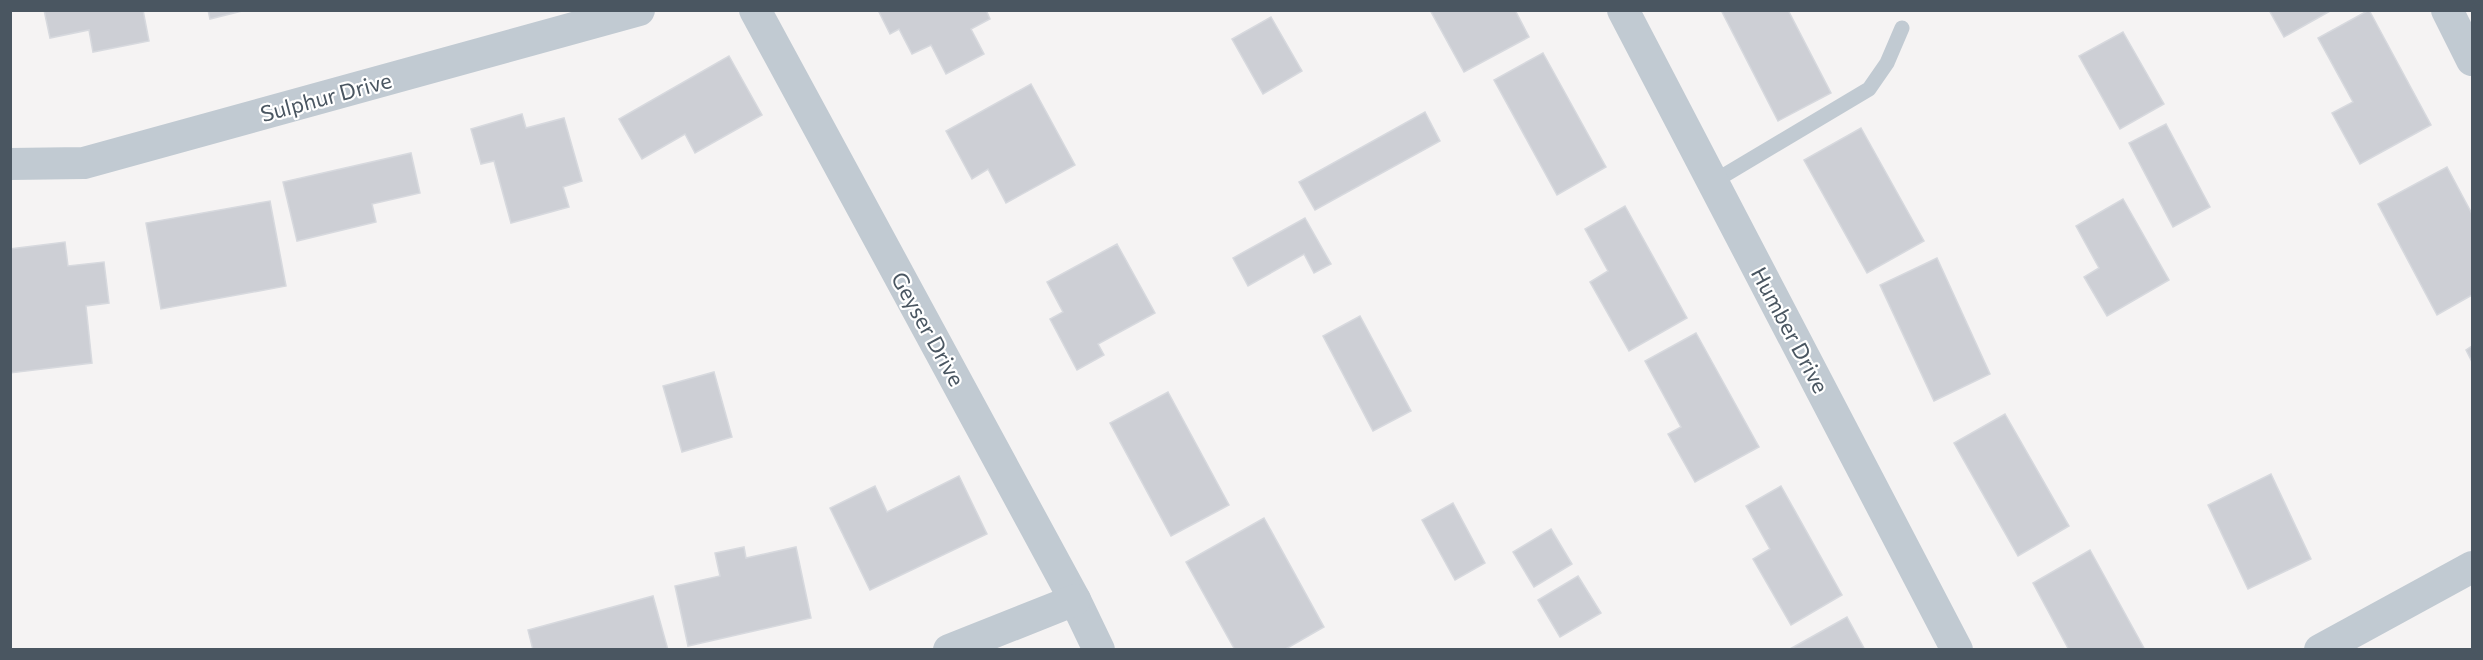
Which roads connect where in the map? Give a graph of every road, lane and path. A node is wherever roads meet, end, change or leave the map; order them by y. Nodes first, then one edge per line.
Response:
1 (639, 10) edge
2 (755, 10) edge
3 (1623, 10) edge
4 (2447, 10) edge
5 (1902, 28) dead end
6 (2472, 60) edge
7 (10, 164) edge
8 (1713, 182) junction
9 (2472, 567) edge
10 (1075, 600) junction
11 (949, 650) edge
12 (1099, 650) edge
13 (1958, 650) edge
14 (2320, 650) edge

1 - 7 street, Sulphur Drive
2 - 10 street, Geyser Drive
3 - 8 street, Humber Drive
4 - 6 street
5 - 8 lane
8 - 13 street, Humber Drive
9 - 14 street
10 - 11 street
10 - 12 street, Geyser Drive

